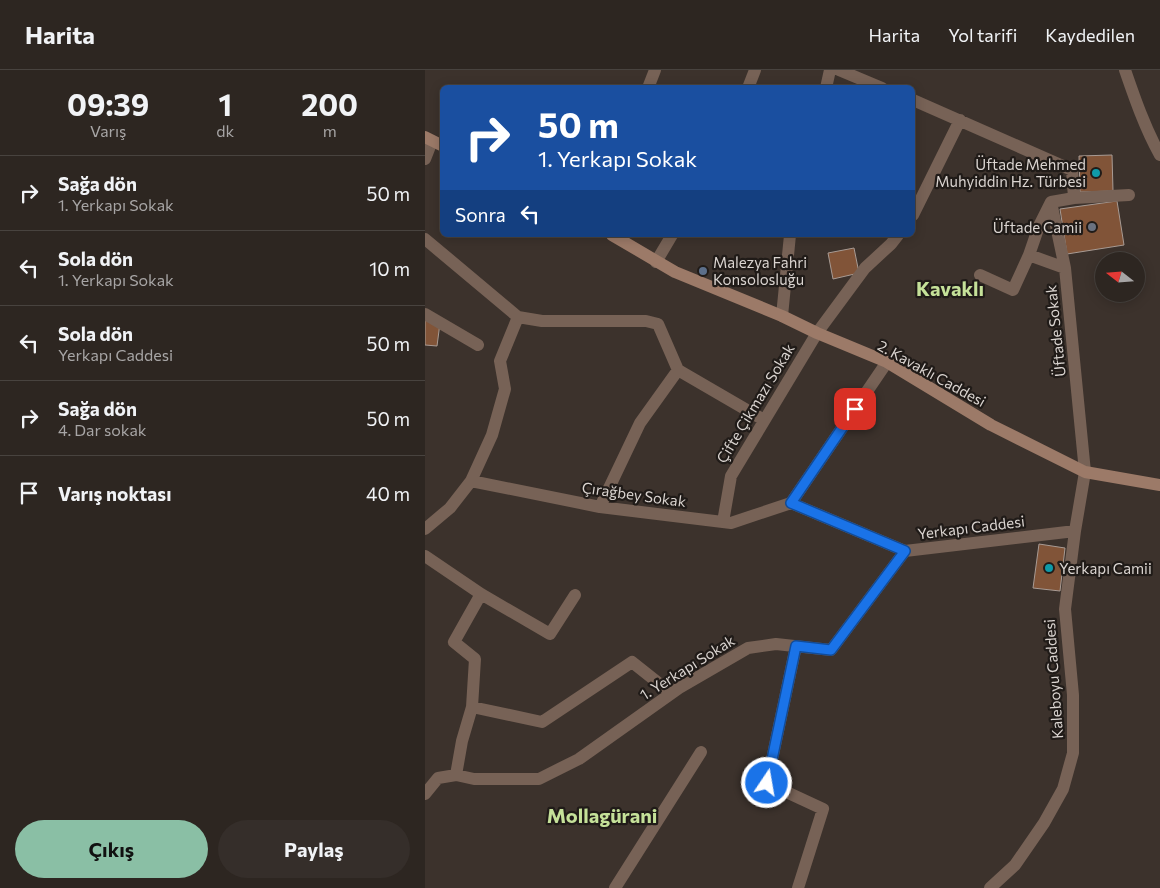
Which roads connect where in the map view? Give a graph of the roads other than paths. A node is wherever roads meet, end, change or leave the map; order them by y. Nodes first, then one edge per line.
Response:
1 (655, 70) edge
2 (755, 70) edge
3 (830, 70) edge
4 (839, 70) edge
5 (1125, 70) edge
6 (649, 85) edge
7 (749, 85) edge
8 (827, 85) edge
9 (874, 85) edge
10 (915, 101) edge
11 (960, 120) junction
12 (433, 141) edge
13 (1160, 154) edge
14 (425, 159) edge
15 (1129, 196) dead end
16 (1074, 198) junction
17 (1051, 202) junction
18 (915, 211) edge
19 (615, 237) edge
20 (671, 237) edge
21 (790, 237) edge
22 (896, 237) edge
23 (425, 239) edge
24 (1029, 256) junction
25 (656, 262) junction
26 (1065, 268) junction
27 (980, 275) dead end
28 (425, 314) edge
29 (782, 316) junction
30 (518, 317) junction
31 (817, 334) junction
32 (478, 345) dead end
33 (887, 362) junction
34 (677, 370) junction
35 (764, 420) junction
36 (1085, 472) junction
37 (471, 481) junction
38 (1160, 485) edge
39 (791, 503) junction
40 (600, 507) junction
41 (723, 522) junction
42 (425, 529) edge
43 (1075, 531) junction
44 (905, 551) junction
45 (425, 556) edge
46 (481, 594) junction
47 (575, 595) dead end
48 (796, 646) junction
49 (671, 693) junction
50 (472, 707) junction
51 (701, 752) dead end
52 (456, 775) junction
53 (425, 794) edge
54 (615, 888) edge
55 (797, 888) edge
56 (990, 888) edge

1 - 6 street
2 - 7 street
3 - 8 street
4 - 9 street
5 - 13 street
10 - 11 street
11 - 16 street
11 - 18 street
12 - 14 street
15 - 16 street
16 - 17 street
17 - 24 street
17 - 26 street
19 - 25 street, 2. Kavaklı Caddesi
20 - 25 street
21 - 29 street
22 - 31 street, Çifte Çikmazı Sokak
23 - 30 street
24 - 26 street, Üftade Sokak
24 - 27 street
25 - 29 street, 2. Kavaklı Caddesi
26 - 36 street, Üftade Sokak
28 - 32 street
29 - 31 street, 2. Kavaklı Caddesi
30 - 34 street
30 - 37 street
31 - 33 street, 2. Kavaklı Caddesi
31 - 35 street, Çifte Çikmazı Sokak
33 - 36 street, 2. Kavaklı Caddesi
33 - 39 street
34 - 35 street
34 - 40 street
35 - 41 street, Çifte Çikmazı Sokak
36 - 38 street, 2. Kavaklı Caddesi
36 - 43 street, Kaleboyu Caddesi
37 - 40 street, Çırağbey Sokak
37 - 42 street
39 - 41 street, Çırağbey Sokak
39 - 44 street, Yerkapı Caddesi
40 - 41 street, Çırağbey Sokak
43 - 44 street, Yerkapı Caddesi
43 - 56 street, Kaleboyu Caddesi
44 - 48 street, 1. Yerkapı Sokak
45 - 46 street
46 - 47 street
46 - 50 street
48 - 49 street, 1. Yerkapı Sokak
48 - 55 street
49 - 50 street
49 - 52 street, 1. Yerkapı Sokak
50 - 52 street
51 - 54 street
52 - 53 street

